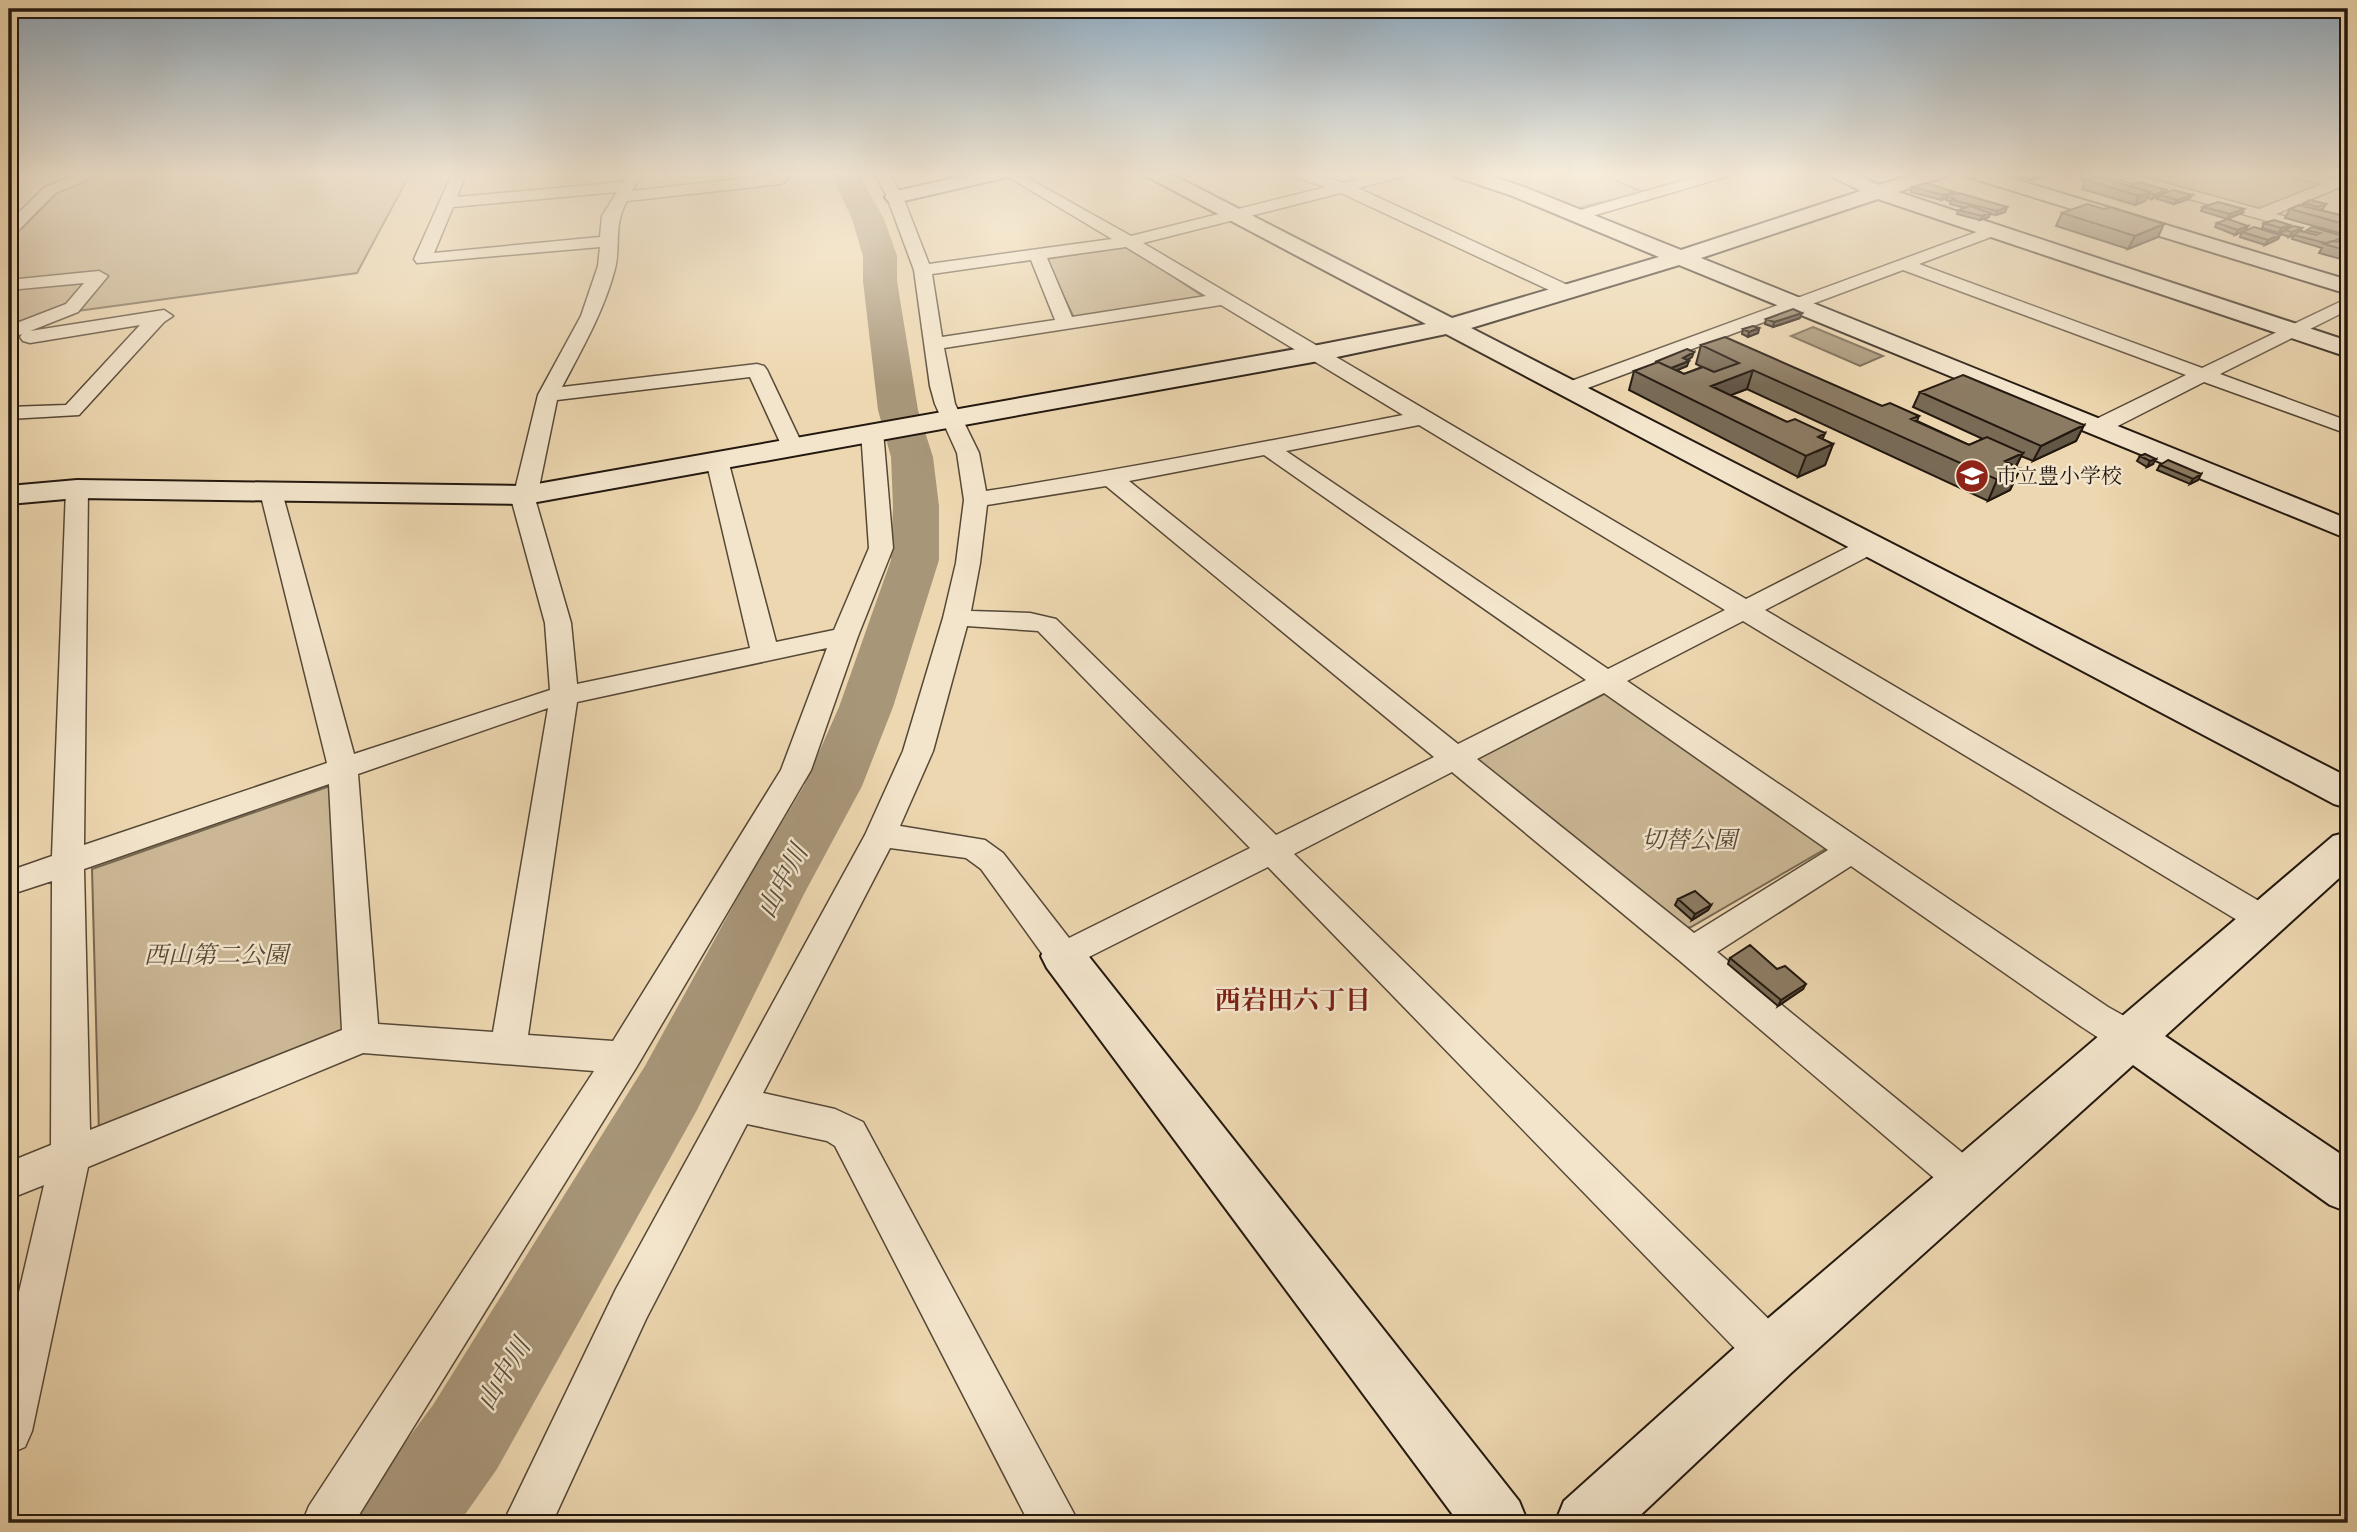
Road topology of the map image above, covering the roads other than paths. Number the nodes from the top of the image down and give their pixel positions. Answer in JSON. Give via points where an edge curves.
{"nodes":[{"id":1,"x":429,"y":243,"type":"edge"},
{"id":2,"x":583,"y":243,"type":"edge"},
{"id":3,"x":609,"y":243,"type":"edge"},
{"id":4,"x":912,"y":243,"type":"edge"},
{"id":5,"x":1118,"y":243,"type":"edge"},
{"id":6,"x":1131,"y":243,"type":"edge"},
{"id":7,"x":1290,"y":243,"type":"edge"},
{"id":8,"x":1464,"y":243,"type":"edge"},
{"id":9,"x":1643,"y":243,"type":"edge"},
{"id":10,"x":1723,"y":243,"type":"edge"},
{"id":11,"x":1961,"y":243,"type":"edge"},
{"id":12,"x":2031,"y":243,"type":"edge"},
{"id":13,"x":2206,"y":243,"type":"edge"},
{"id":14,"x":1037,"y":255,"type":"junction"},
{"id":15,"x":1679,"y":258,"type":"junction"},
{"id":16,"x":1905,"y":265,"type":"junction"},
{"id":17,"x":923,"y":270,"type":"junction"},
{"id":18,"x":9,"y":285,"type":"edge"},
{"id":19,"x":2348,"y":287,"type":"edge"},
{"id":20,"x":1568,"y":292,"type":"junction"},
{"id":21,"x":1222,"y":299,"type":"junction"},
{"id":22,"x":2348,"y":303,"type":"edge"},
{"id":23,"x":1796,"y":305,"type":"junction"},
{"id":24,"x":1066,"y":324,"type":"junction"},
{"id":25,"x":1451,"y":326,"type":"junction"},
{"id":26,"x":2292,"y":330,"type":"junction"},
{"id":27,"x":9,"y":333,"type":"edge"},
{"id":28,"x":936,"y":344,"type":"junction"},
{"id":29,"x":2348,"y":349,"type":"edge"},
{"id":30,"x":9,"y":351,"type":"edge"},
{"id":31,"x":1313,"y":354,"type":"junction"},
{"id":32,"x":2205,"y":374,"type":"junction"},
{"id":33,"x":1570,"y":388,"type":"junction"},
{"id":34,"x":548,"y":395,"type":"junction"},
{"id":35,"x":9,"y":412,"type":"edge"},
{"id":36,"x":948,"y":418,"type":"junction"},
{"id":37,"x":1421,"y":418,"type":"junction"},
{"id":38,"x":2098,"y":427,"type":"junction"},
{"id":39,"x":2348,"y":428,"type":"edge"},
{"id":40,"x":876,"y":430,"type":"junction"},
{"id":41,"x":792,"y":446,"type":"junction"},
{"id":42,"x":1265,"y":446,"type":"junction"},
{"id":43,"x":717,"y":460,"type":"junction"},
{"id":44,"x":1111,"y":478,"type":"junction"},
{"id":45,"x":77,"y":489,"type":"junction"},
{"id":46,"x":271,"y":492,"type":"junction"},
{"id":47,"x":9,"y":495,"type":"edge"},
{"id":48,"x":526,"y":495,"type":"junction"},
{"id":49,"x":976,"y":500,"type":"junction"},
{"id":50,"x":2348,"y":530,"type":"edge"},
{"id":51,"x":1871,"y":545,"type":"junction"},
{"id":52,"x":1744,"y":611,"type":"junction"},
{"id":53,"x":956,"y":618,"type":"junction"},
{"id":54,"x":845,"y":636,"type":"junction"},
{"id":55,"x":765,"y":653,"type":"junction"},
{"id":56,"x":1605,"y":680,"type":"junction"},
{"id":57,"x":564,"y":696,"type":"junction"},
{"id":58,"x":1455,"y":760,"type":"junction"},
{"id":59,"x":343,"y":769,"type":"junction"},
{"id":60,"x":2348,"y":794,"type":"edge"},
{"id":61,"x":881,"y":835,"type":"junction"},
{"id":62,"x":2348,"y":847,"type":"edge"},
{"id":63,"x":1852,"y":850,"type":"junction"},
{"id":64,"x":1274,"y":851,"type":"junction"},
{"id":65,"x":68,"y":862,"type":"junction"},
{"id":66,"x":9,"y":883,"type":"edge"},
{"id":67,"x":2264,"y":920,"type":"junction"},
{"id":68,"x":1692,"y":951,"type":"junction"},
{"id":69,"x":1063,"y":956,"type":"junction"},
{"id":70,"x":361,"y":1038,"type":"junction"},
{"id":71,"x":2131,"y":1038,"type":"junction"},
{"id":72,"x":508,"y":1049,"type":"junction"},
{"id":73,"x":623,"y":1057,"type":"junction"},
{"id":74,"x":739,"y":1105,"type":"junction"},
{"id":75,"x":71,"y":1156,"type":"junction"},
{"id":76,"x":9,"y":1181,"type":"edge"},
{"id":77,"x":1967,"y":1181,"type":"junction"},
{"id":78,"x":2348,"y":1188,"type":"edge"},
{"id":79,"x":1771,"y":1353,"type":"junction"},
{"id":80,"x":9,"y":1431,"type":"edge"},
{"id":81,"x":326,"y":1523,"type":"edge"},
{"id":82,"x":527,"y":1523,"type":"edge"},
{"id":83,"x":1055,"y":1523,"type":"edge"},
{"id":84,"x":1497,"y":1523,"type":"edge"},
{"id":85,"x":1586,"y":1523,"type":"edge"}],
"edges":[{"from":1,"to":2,"type":"street","via":[[423,259]]},
{"from":3,"to":34,"type":"street","via":[[607,266],[590,316]]},
{"from":4,"to":17,"type":"street"},
{"from":5,"to":14,"type":"street"},
{"from":6,"to":21,"type":"street"},
{"from":7,"to":25,"type":"street"},
{"from":8,"to":20,"type":"street"},
{"from":9,"to":15,"type":"street"},
{"from":10,"to":15,"type":"street"},
{"from":11,"to":16,"type":"street"},
{"from":12,"to":26,"type":"street"},
{"from":13,"to":19,"type":"street"},
{"from":14,"to":17,"type":"street"},
{"from":14,"to":24,"type":"street"},
{"from":15,"to":20,"type":"street"},
{"from":15,"to":23,"type":"street"},
{"from":16,"to":23,"type":"street"},
{"from":16,"to":32,"type":"street"},
{"from":17,"to":28,"type":"street"},
{"from":18,"to":27,"type":"street","via":[[99,276],[72,308]]},
{"from":20,"to":25,"type":"street"},
{"from":21,"to":24,"type":"street"},
{"from":21,"to":31,"type":"street"},
{"from":22,"to":26,"type":"street"},
{"from":23,"to":33,"type":"street"},
{"from":23,"to":38,"type":"street"},
{"from":24,"to":28,"type":"street"},
{"from":25,"to":31,"type":"street"},
{"from":25,"to":33,"type":"street"},
{"from":26,"to":29,"type":"street"},
{"from":26,"to":32,"type":"street"},
{"from":28,"to":36,"type":"street"},
{"from":30,"to":35,"type":"street","via":[[26,338],[166,316],[72,411]]},
{"from":31,"to":36,"type":"street"},
{"from":31,"to":37,"type":"street"},
{"from":32,"to":38,"type":"street"},
{"from":32,"to":39,"type":"street"},
{"from":33,"to":51,"type":"street"},
{"from":34,"to":41,"type":"street","via":[[757,370]]},
{"from":34,"to":48,"type":"street"},
{"from":36,"to":40,"type":"street"},
{"from":36,"to":49,"type":"street","via":[[968,453]]},
{"from":37,"to":42,"type":"street"},
{"from":37,"to":52,"type":"street"},
{"from":38,"to":50,"type":"street"},
{"from":40,"to":41,"type":"street"},
{"from":40,"to":54,"type":"street","via":[[881,548]]},
{"from":41,"to":43,"type":"street"},
{"from":42,"to":44,"type":"street"},
{"from":42,"to":56,"type":"street"},
{"from":43,"to":48,"type":"street"},
{"from":43,"to":55,"type":"street"},
{"from":44,"to":49,"type":"street"},
{"from":44,"to":58,"type":"street"},
{"from":45,"to":46,"type":"street"},
{"from":45,"to":47,"type":"street"},
{"from":45,"to":65,"type":"street"},
{"from":46,"to":48,"type":"street"},
{"from":46,"to":59,"type":"street"},
{"from":48,"to":57,"type":"street","via":[[524,502],[558,623]]},
{"from":49,"to":53,"type":"street"},
{"from":51,"to":52,"type":"street"},
{"from":51,"to":60,"type":"street"},
{"from":52,"to":56,"type":"street"},
{"from":52,"to":67,"type":"street"},
{"from":53,"to":61,"type":"street","via":[[918,751]]},
{"from":53,"to":64,"type":"street","via":[[1047,625]]},
{"from":54,"to":55,"type":"street"},
{"from":54,"to":73,"type":"street","via":[[796,770]]},
{"from":55,"to":57,"type":"street"},
{"from":56,"to":58,"type":"street"},
{"from":56,"to":63,"type":"street"},
{"from":57,"to":59,"type":"street"},
{"from":57,"to":72,"type":"street"},
{"from":58,"to":64,"type":"street"},
{"from":58,"to":68,"type":"street"},
{"from":59,"to":65,"type":"street"},
{"from":59,"to":70,"type":"street"},
{"from":61,"to":69,"type":"street","via":[[984,854]]},
{"from":61,"to":74,"type":"street"},
{"from":62,"to":67,"type":"street"},
{"from":63,"to":68,"type":"street"},
{"from":63,"to":71,"type":"street"},
{"from":64,"to":69,"type":"street"},
{"from":64,"to":79,"type":"street"},
{"from":65,"to":66,"type":"street"},
{"from":65,"to":75,"type":"street"},
{"from":67,"to":71,"type":"street"},
{"from":68,"to":77,"type":"street"},
{"from":69,"to":84,"type":"street"},
{"from":70,"to":72,"type":"street"},
{"from":70,"to":75,"type":"street"},
{"from":71,"to":77,"type":"street"},
{"from":71,"to":78,"type":"street"},
{"from":72,"to":73,"type":"street"},
{"from":73,"to":81,"type":"street"},
{"from":74,"to":82,"type":"street","via":[[631,1304]]},
{"from":74,"to":83,"type":"street","via":[[835,1126],[849,1134]]},
{"from":75,"to":76,"type":"street"},
{"from":75,"to":80,"type":"street"},
{"from":77,"to":79,"type":"street"},
{"from":79,"to":85,"type":"street"}]}
